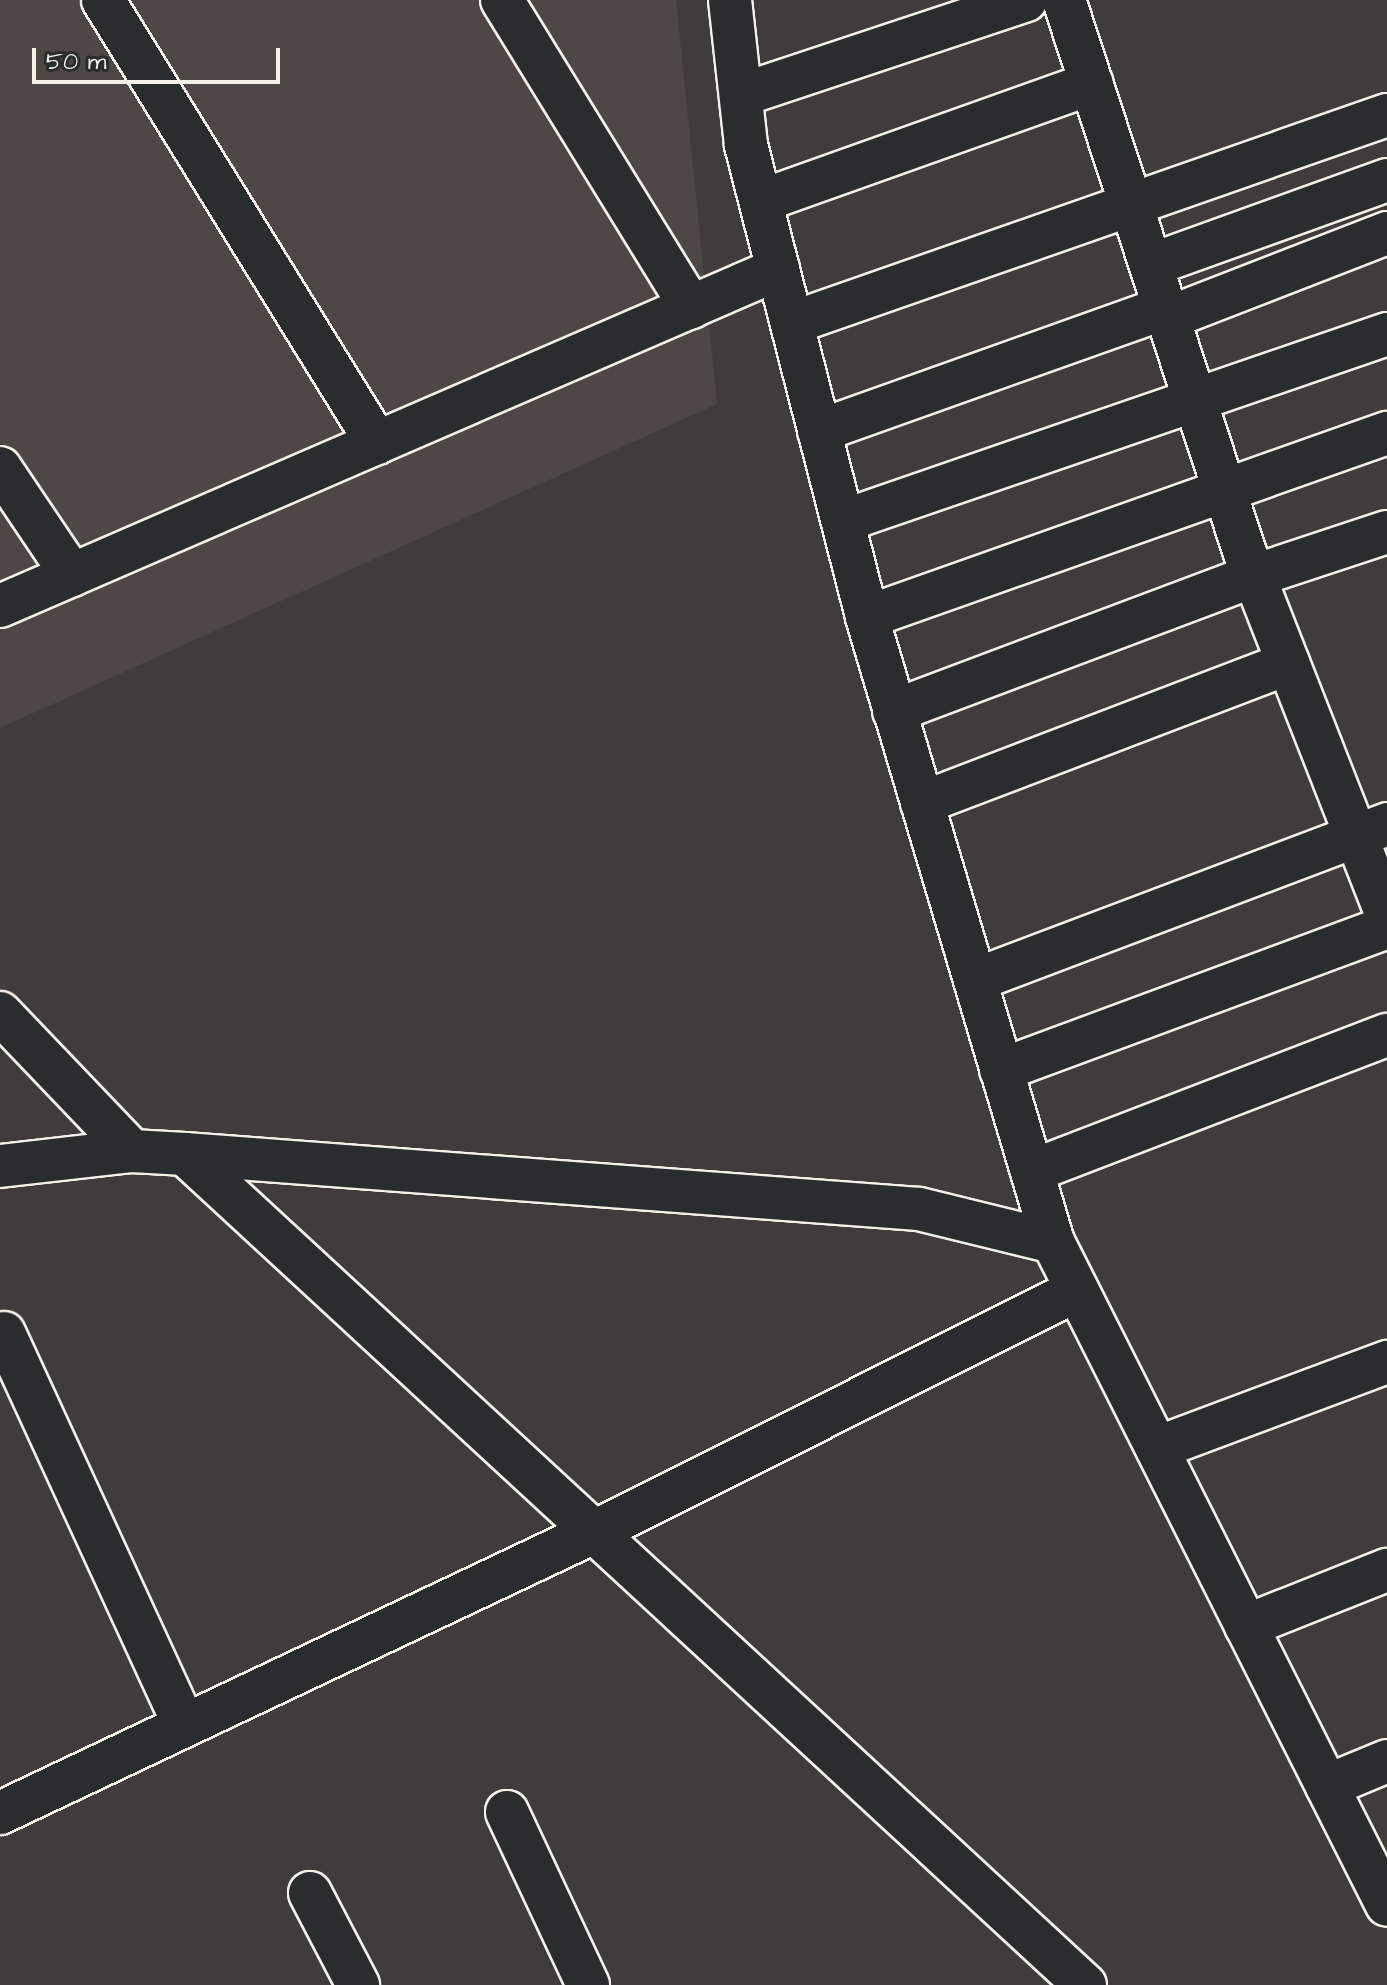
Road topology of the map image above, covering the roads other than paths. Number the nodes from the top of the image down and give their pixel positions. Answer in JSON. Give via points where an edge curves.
{"nodes":[{"id":1,"x":103,"y":0,"type":"edge"},
{"id":2,"x":502,"y":0,"type":"edge"},
{"id":3,"x":730,"y":0,"type":"edge"},
{"id":4,"x":1026,"y":0,"type":"edge"},
{"id":5,"x":1064,"y":0,"type":"edge"},
{"id":6,"x":1092,"y":83,"type":"junction"},
{"id":7,"x":741,"y":95,"type":"junction"},
{"id":8,"x":1387,"y":115,"type":"edge"},
{"id":9,"x":1387,"y":180,"type":"edge"},
{"id":10,"x":761,"y":201,"type":"junction"},
{"id":11,"x":1132,"y":206,"type":"junction"},
{"id":12,"x":1387,"y":233,"type":"edge"},
{"id":13,"x":1151,"y":265,"type":"junction"},
{"id":14,"x":778,"y":269,"type":"junction"},
{"id":15,"x":691,"y":307,"type":"junction"},
{"id":16,"x":1166,"y":313,"type":"junction"},
{"id":17,"x":792,"y":323,"type":"junction"},
{"id":18,"x":1387,"y":334,"type":"edge"},
{"id":19,"x":1194,"y":398,"type":"junction"},
{"id":20,"x":819,"y":431,"type":"junction"},
{"id":21,"x":1387,"y":433,"type":"edge"},
{"id":22,"x":377,"y":443,"type":"junction"},
{"id":23,"x":0,"y":468,"type":"edge"},
{"id":24,"x":1224,"y":489,"type":"junction"},
{"id":25,"x":843,"y":521,"type":"junction"},
{"id":26,"x":1387,"y":532,"type":"edge"},
{"id":27,"x":72,"y":575,"type":"junction"},
{"id":28,"x":1254,"y":576,"type":"junction"},
{"id":29,"x":0,"y":606,"type":"edge"},
{"id":30,"x":867,"y":617,"type":"junction"},
{"id":31,"x":1288,"y":663,"type":"junction"},
{"id":32,"x":894,"y":711,"type":"junction"},
{"id":33,"x":922,"y":803,"type":"junction"},
{"id":34,"x":1371,"y":829,"type":"edge"},
{"id":35,"x":1387,"y":916,"type":"edge"},
{"id":36,"x":1387,"y":927,"type":"edge"},
{"id":37,"x":975,"y":980,"type":"junction"},
{"id":38,"x":0,"y":1013,"type":"edge"},
{"id":39,"x":1387,"y":1035,"type":"edge"},
{"id":40,"x":1001,"y":1070,"type":"junction"},
{"id":41,"x":132,"y":1151,"type":"junction"},
{"id":42,"x":185,"y":1154,"type":"junction"},
{"id":43,"x":0,"y":1166,"type":"edge"},
{"id":44,"x":1032,"y":1171,"type":"junction"},
{"id":45,"x":1053,"y":1242,"type":"junction"},
{"id":46,"x":1077,"y":1290,"type":"junction"},
{"id":47,"x":4,"y":1333,"type":"dead end"},
{"id":48,"x":1387,"y":1362,"type":"edge"},
{"id":49,"x":1157,"y":1448,"type":"junction"},
{"id":50,"x":596,"y":1531,"type":"junction"},
{"id":51,"x":1387,"y":1570,"type":"edge"},
{"id":52,"x":1246,"y":1626,"type":"junction"},
{"id":53,"x":184,"y":1725,"type":"junction"},
{"id":54,"x":1387,"y":1761,"type":"edge"},
{"id":55,"x":1327,"y":1786,"type":"junction"},
{"id":56,"x":507,"y":1812,"type":"dead end"},
{"id":57,"x":0,"y":1813,"type":"edge"},
{"id":58,"x":310,"y":1893,"type":"dead end"},
{"id":59,"x":1387,"y":1905,"type":"edge"},
{"id":60,"x":358,"y":1985,"type":"edge"},
{"id":61,"x":588,"y":1985,"type":"edge"},
{"id":62,"x":1085,"y":1985,"type":"edge"}],
"edges":[{"from":1,"to":22,"type":"street"},
{"from":2,"to":15,"type":"street"},
{"from":3,"to":7,"type":"street"},
{"from":4,"to":7,"type":"street"},
{"from":5,"to":6,"type":"street"},
{"from":6,"to":10,"type":"street"},
{"from":6,"to":11,"type":"street"},
{"from":7,"to":10,"type":"street","via":[[746,145]]},
{"from":8,"to":11,"type":"street"},
{"from":9,"to":13,"type":"street"},
{"from":10,"to":14,"type":"street"},
{"from":11,"to":13,"type":"street"},
{"from":11,"to":17,"type":"street"},
{"from":12,"to":16,"type":"street"},
{"from":13,"to":16,"type":"street"},
{"from":14,"to":15,"type":"street"},
{"from":14,"to":17,"type":"street"},
{"from":15,"to":22,"type":"street"},
{"from":16,"to":19,"type":"street"},
{"from":16,"to":20,"type":"street"},
{"from":17,"to":20,"type":"street"},
{"from":18,"to":19,"type":"street"},
{"from":19,"to":24,"type":"street"},
{"from":19,"to":25,"type":"street"},
{"from":20,"to":25,"type":"street"},
{"from":21,"to":24,"type":"street"},
{"from":22,"to":27,"type":"street"},
{"from":23,"to":27,"type":"street"},
{"from":24,"to":28,"type":"street"},
{"from":24,"to":30,"type":"street"},
{"from":25,"to":30,"type":"street"},
{"from":26,"to":28,"type":"street"},
{"from":27,"to":29,"type":"street"},
{"from":28,"to":31,"type":"street"},
{"from":28,"to":32,"type":"street"},
{"from":30,"to":32,"type":"street"},
{"from":31,"to":33,"type":"street"},
{"from":31,"to":34,"type":"street"},
{"from":32,"to":33,"type":"street"},
{"from":33,"to":37,"type":"street"},
{"from":34,"to":35,"type":"street"},
{"from":34,"to":37,"type":"street"},
{"from":36,"to":40,"type":"street"},
{"from":37,"to":40,"type":"street"},
{"from":38,"to":41,"type":"street"},
{"from":39,"to":44,"type":"street"},
{"from":40,"to":44,"type":"street"},
{"from":41,"to":42,"type":"street"},
{"from":41,"to":43,"type":"street"},
{"from":42,"to":45,"type":"street","via":[[919,1209]]},
{"from":42,"to":50,"type":"street"},
{"from":44,"to":45,"type":"street"},
{"from":45,"to":46,"type":"street"},
{"from":46,"to":49,"type":"street"},
{"from":46,"to":50,"type":"street"},
{"from":47,"to":53,"type":"street"},
{"from":48,"to":49,"type":"street"},
{"from":49,"to":52,"type":"street"},
{"from":50,"to":53,"type":"street"},
{"from":50,"to":62,"type":"street"},
{"from":51,"to":52,"type":"street"},
{"from":52,"to":55,"type":"street"},
{"from":53,"to":57,"type":"street"},
{"from":54,"to":55,"type":"street"},
{"from":55,"to":59,"type":"street"},
{"from":56,"to":61,"type":"street"},
{"from":58,"to":60,"type":"street"}]}
